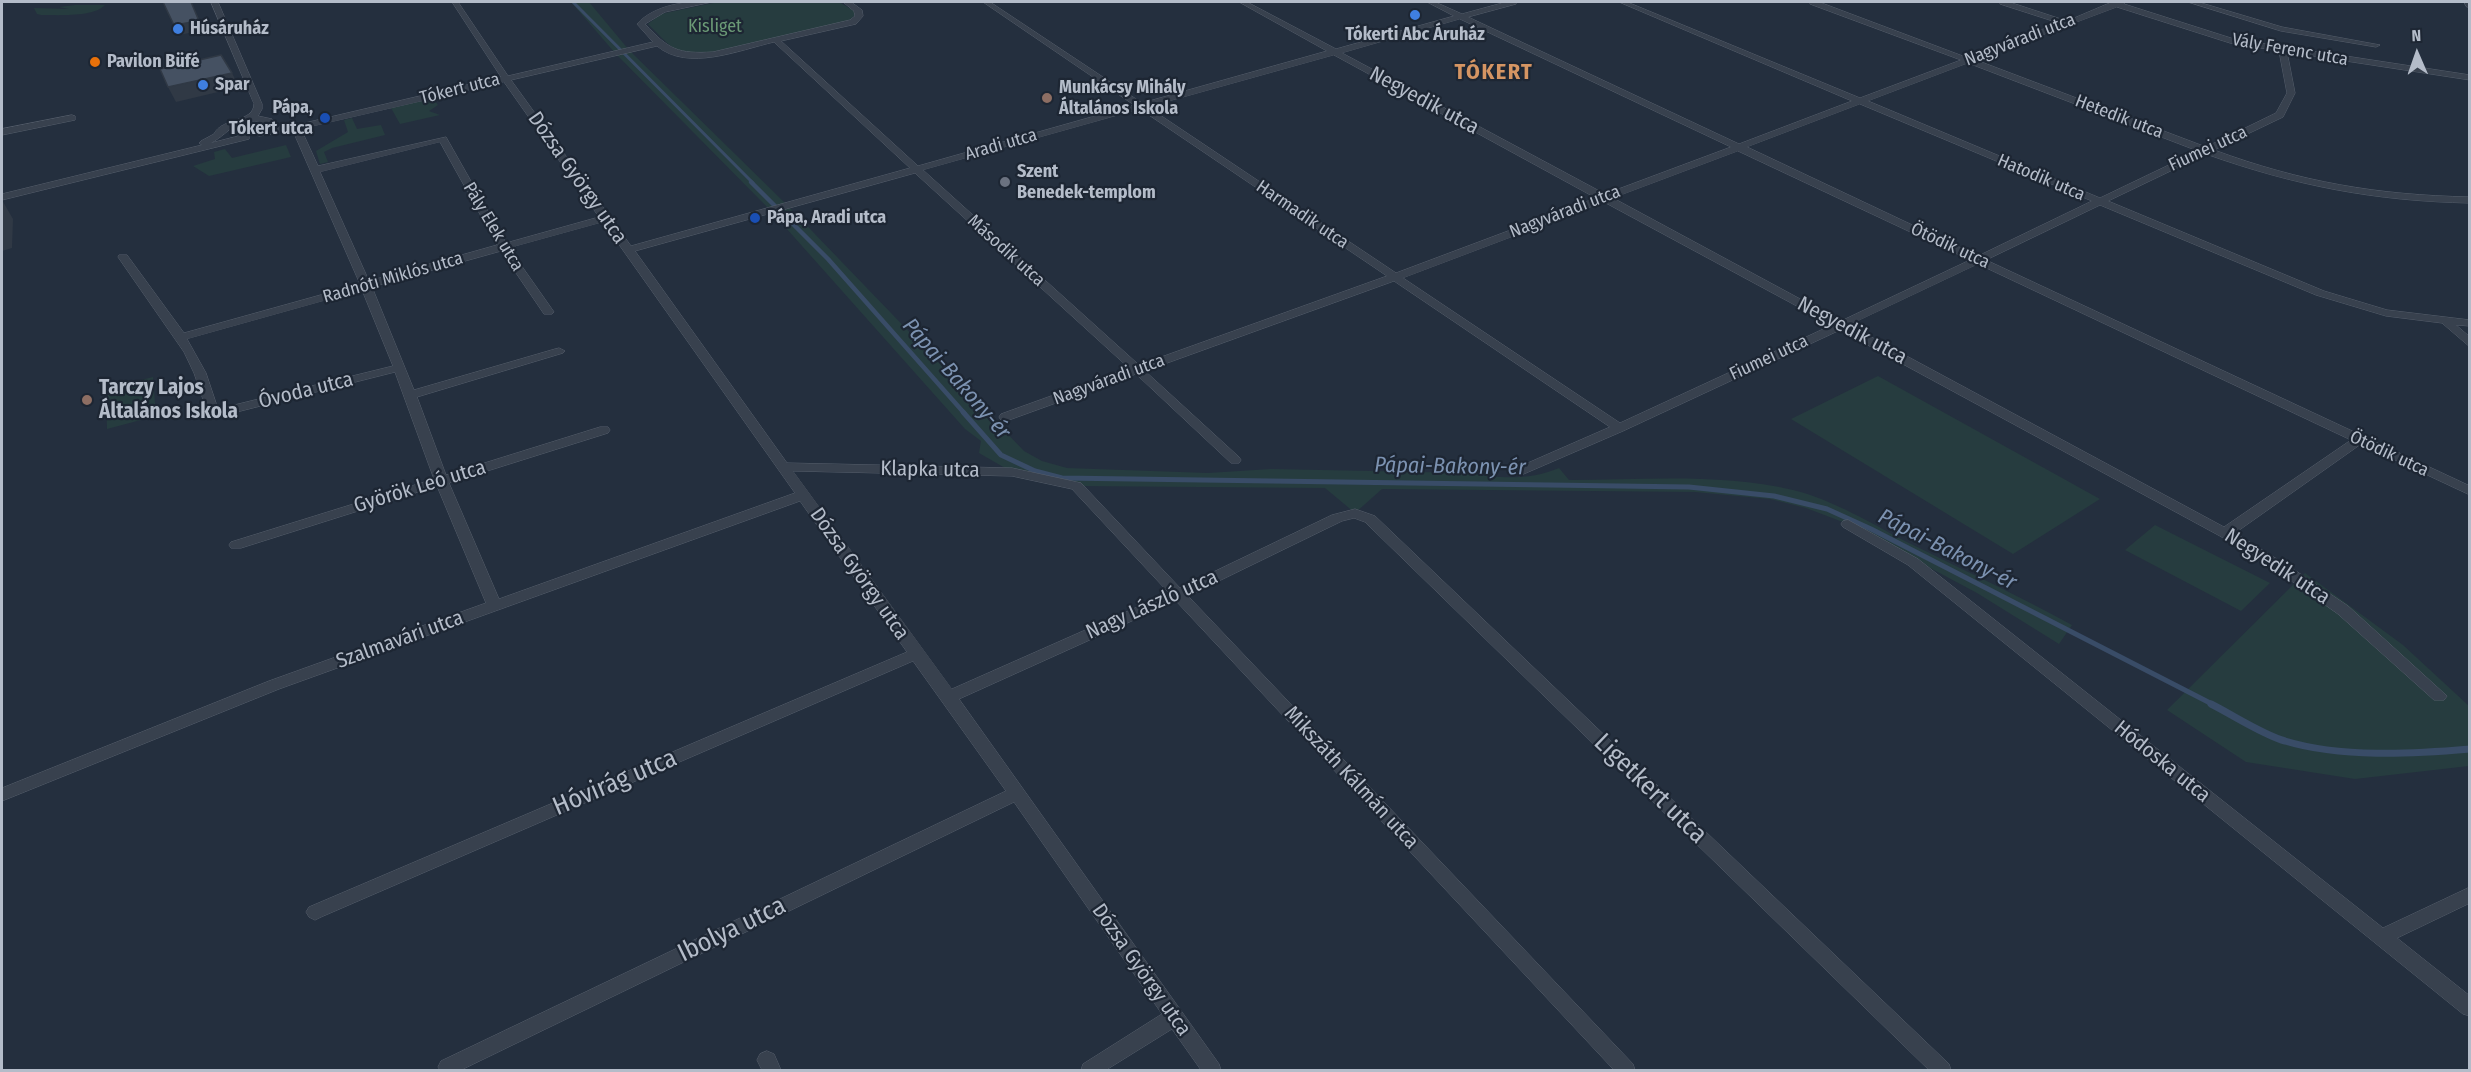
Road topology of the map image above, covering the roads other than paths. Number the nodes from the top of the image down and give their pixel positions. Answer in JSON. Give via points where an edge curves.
{"nodes":[{"id":1,"x":214,"y":2,"type":"edge"},
{"id":2,"x":455,"y":2,"type":"edge"},
{"id":3,"x":708,"y":2,"type":"edge"},
{"id":4,"x":847,"y":2,"type":"edge"},
{"id":5,"x":986,"y":2,"type":"edge"},
{"id":6,"x":1242,"y":2,"type":"edge"},
{"id":7,"x":1430,"y":2,"type":"edge"},
{"id":8,"x":1513,"y":2,"type":"edge"},
{"id":9,"x":1622,"y":2,"type":"edge"},
{"id":10,"x":1813,"y":2,"type":"edge"},
{"id":11,"x":2003,"y":2,"type":"edge"},
{"id":12,"x":2193,"y":2,"type":"edge"},
{"id":13,"x":2119,"y":3,"type":"edge"},
{"id":14,"x":1461,"y":16,"type":"junction"},
{"id":15,"x":2066,"y":23,"type":"junction"},
{"id":16,"x":777,"y":40,"type":"junction"},
{"id":17,"x":658,"y":43,"type":"junction"},
{"id":18,"x":2376,"y":45,"type":"dead end"},
{"id":19,"x":2283,"y":50,"type":"junction"},
{"id":20,"x":1334,"y":52,"type":"junction"},
{"id":21,"x":1968,"y":60,"type":"junction"},
{"id":22,"x":505,"y":77,"type":"junction"},
{"id":23,"x":2469,"y":78,"type":"edge"},
{"id":24,"x":1861,"y":101,"type":"junction"},
{"id":25,"x":1141,"y":106,"type":"junction"},
{"id":26,"x":72,"y":118,"type":"dead end"},
{"id":27,"x":251,"y":119,"type":"junction"},
{"id":28,"x":296,"y":128,"type":"junction"},
{"id":29,"x":2,"y":132,"type":"edge"},
{"id":30,"x":261,"y":132,"type":"junction"},
{"id":31,"x":219,"y":135,"type":"junction"},
{"id":32,"x":246,"y":137,"type":"junction"},
{"id":33,"x":1738,"y":146,"type":"junction"},
{"id":34,"x":2206,"y":150,"type":"junction"},
{"id":35,"x":177,"y":153,"type":"junction"},
{"id":36,"x":915,"y":169,"type":"junction"},
{"id":37,"x":315,"y":170,"type":"junction"},
{"id":38,"x":2,"y":197,"type":"edge"},
{"id":39,"x":1605,"y":197,"type":"junction"},
{"id":40,"x":2469,"y":200,"type":"edge"},
{"id":41,"x":2098,"y":202,"type":"junction"},
{"id":42,"x":606,"y":218,"type":"junction"},
{"id":43,"x":503,"y":247,"type":"junction"},
{"id":44,"x":628,"y":250,"type":"junction"},
{"id":45,"x":123,"y":257,"type":"dead end"},
{"id":46,"x":1978,"y":259,"type":"junction"},
{"id":47,"x":1395,"y":277,"type":"junction"},
{"id":48,"x":366,"y":286,"type":"junction"},
{"id":49,"x":548,"y":312,"type":"dead end"},
{"id":50,"x":2447,"y":322,"type":"junction"},
{"id":51,"x":2469,"y":323,"type":"edge"},
{"id":52,"x":1840,"y":325,"type":"junction"},
{"id":53,"x":180,"y":339,"type":"junction"},
{"id":54,"x":2469,"y":344,"type":"edge"},
{"id":55,"x":559,"y":351,"type":"dead end"},
{"id":56,"x":399,"y":368,"type":"junction"},
{"id":57,"x":1139,"y":370,"type":"junction"},
{"id":58,"x":410,"y":395,"type":"junction"},
{"id":59,"x":1005,"y":417,"type":"dead end"},
{"id":60,"x":1619,"y":428,"type":"junction"},
{"id":61,"x":604,"y":430,"type":"dead end"},
{"id":62,"x":2359,"y":440,"type":"junction"},
{"id":63,"x":1235,"y":460,"type":"dead end"},
{"id":64,"x":783,"y":467,"type":"junction"},
{"id":65,"x":1519,"y":472,"type":"dead end"},
{"id":66,"x":441,"y":480,"type":"junction"},
{"id":67,"x":1076,"y":486,"type":"joint"},
{"id":68,"x":2469,"y":491,"type":"edge"},
{"id":69,"x":803,"y":495,"type":"junction"},
{"id":70,"x":1355,"y":513,"type":"joint"},
{"id":71,"x":1848,"y":524,"type":"dead end"},
{"id":72,"x":2225,"y":533,"type":"junction"},
{"id":73,"x":236,"y":546,"type":"dead end"},
{"id":74,"x":1178,"y":595,"type":"junction"},
{"id":75,"x":495,"y":607,"type":"junction"},
{"id":76,"x":916,"y":654,"type":"junction"},
{"id":77,"x":2439,"y":696,"type":"dead end"},
{"id":78,"x":949,"y":697,"type":"junction"},
{"id":79,"x":1016,"y":794,"type":"junction"},
{"id":80,"x":2,"y":795,"type":"edge"},
{"id":81,"x":2469,"y":894,"type":"edge"},
{"id":82,"x":315,"y":912,"type":"dead end"},
{"id":83,"x":2380,"y":938,"type":"junction"},
{"id":84,"x":2469,"y":1008,"type":"edge"},
{"id":85,"x":1174,"y":1017,"type":"junction"},
{"id":86,"x":448,"y":1066,"type":"dead end"},
{"id":87,"x":1090,"y":1071,"type":"edge"},
{"id":88,"x":1212,"y":1071,"type":"edge"},
{"id":89,"x":1626,"y":1071,"type":"edge"},
{"id":90,"x":1942,"y":1071,"type":"edge"}],
"edges":[{"from":1,"to":27,"type":"street","via":[[258,104]]},
{"from":2,"to":22,"type":"street","name":"Dózsa György utca"},
{"from":3,"to":17,"type":"street","via":[[645,18],[641,24]]},
{"from":4,"to":16,"type":"street","via":[[860,16],[853,22]]},
{"from":5,"to":25,"type":"street","name":"Harmadik utca"},
{"from":6,"to":20,"type":"street","name":"Negyedik utca"},
{"from":7,"to":14,"type":"street","name":"Ötödik utca"},
{"from":8,"to":14,"type":"street","name":"Aradi utca"},
{"from":9,"to":24,"type":"street","name":"Hatodik utca"},
{"from":10,"to":21,"type":"street","name":"Hetedik utca"},
{"from":11,"to":15,"type":"street"},
{"from":12,"to":18,"type":"street","via":[[2281,29]]},
{"from":13,"to":15,"type":"street","name":"Nagyváradi utca"},
{"from":13,"to":19,"type":"street","name":"Vály Ferenc utca","via":[[2233,41]]},
{"from":14,"to":20,"type":"street","name":"Aradi utca"},
{"from":14,"to":33,"type":"street","name":"Ötödik utca"},
{"from":15,"to":21,"type":"street","name":"Nagyváradi utca"},
{"from":16,"to":17,"type":"street","via":[[689,56],[672,54]]},
{"from":16,"to":36,"type":"street","name":"Második utca"},
{"from":17,"to":22,"type":"street","name":"Tókert utca"},
{"from":19,"to":23,"type":"street","name":"Vály Ferenc utca"},
{"from":19,"to":34,"type":"street","name":"Fiumei utca","via":[[2291,93],[2280,115]]},
{"from":20,"to":25,"type":"street","name":"Aradi utca"},
{"from":20,"to":39,"type":"street","name":"Negyedik utca"},
{"from":21,"to":24,"type":"street","name":"Nagyváradi utca"},
{"from":21,"to":34,"type":"street","name":"Hetedik utca"},
{"from":22,"to":28,"type":"street","name":"Tókert utca"},
{"from":22,"to":42,"type":"street","name":"Dózsa György utca"},
{"from":24,"to":33,"type":"street","name":"Nagyváradi utca"},
{"from":24,"to":41,"type":"street","name":"Hatodik utca"},
{"from":25,"to":36,"type":"street","name":"Aradi utca"},
{"from":25,"to":47,"type":"street","name":"Harmadik utca"},
{"from":26,"to":29,"type":"street"},
{"from":27,"to":30,"type":"street","via":[[270,123]]},
{"from":27,"to":31,"type":"street","name":"Tókert utca","via":[[227,125]]},
{"from":28,"to":30,"type":"street","name":"Tókert utca"},
{"from":28,"to":37,"type":"street"},
{"from":30,"to":32,"type":"street","name":"Tókert utca"},
{"from":31,"to":32,"type":"street","name":"Tókert utca"},
{"from":31,"to":35,"type":"street","name":"Tókert utca"},
{"from":32,"to":35,"type":"street","name":"Tókert utca"},
{"from":33,"to":39,"type":"street","name":"Nagyváradi utca"},
{"from":33,"to":46,"type":"street","name":"Ötödik utca"},
{"from":34,"to":40,"type":"street","name":"Hetedik utca","via":[[2333,188]]},
{"from":34,"to":41,"type":"street","name":"Fiumei utca"},
{"from":35,"to":38,"type":"street","name":"Tókert utca"},
{"from":36,"to":44,"type":"street","name":"Aradi utca"},
{"from":36,"to":57,"type":"street","name":"Második utca"},
{"from":37,"to":43,"type":"street","name":"Pály Elek utca","via":[[443,140]]},
{"from":37,"to":48,"type":"street"},
{"from":39,"to":47,"type":"street","name":"Nagyváradi utca"},
{"from":39,"to":52,"type":"street","name":"Negyedik utca"},
{"from":41,"to":46,"type":"street","name":"Fiumei utca"},
{"from":41,"to":50,"type":"street","name":"Hatodik utca","via":[[2320,293],[2386,313]]},
{"from":42,"to":43,"type":"street","name":"Radnóti Miklós utca"},
{"from":42,"to":44,"type":"street","name":"Dózsa György utca"},
{"from":43,"to":48,"type":"street","name":"Radnóti Miklós utca"},
{"from":43,"to":49,"type":"street","name":"Pály Elek utca"},
{"from":44,"to":64,"type":"street","name":"Dózsa György utca"},
{"from":45,"to":53,"type":"street"},
{"from":46,"to":52,"type":"street","name":"Fiumei utca"},
{"from":46,"to":62,"type":"street","name":"Ötödik utca"},
{"from":47,"to":57,"type":"street","name":"Nagyváradi utca"},
{"from":47,"to":60,"type":"street","name":"Harmadik utca"},
{"from":48,"to":53,"type":"street","name":"Radnóti Miklós utca"},
{"from":48,"to":56,"type":"street"},
{"from":50,"to":51,"type":"street","name":"Hatodik utca"},
{"from":50,"to":54,"type":"street"},
{"from":52,"to":60,"type":"street","name":"Fiumei utca"},
{"from":52,"to":72,"type":"street","name":"Negyedik utca"},
{"from":53,"to":56,"type":"street","name":"Óvoda utca","via":[[211,396],[213,414]]},
{"from":55,"to":58,"type":"street"},
{"from":56,"to":58,"type":"street"},
{"from":57,"to":59,"type":"street","name":"Nagyváradi utca"},
{"from":57,"to":63,"type":"street","name":"Második utca"},
{"from":58,"to":66,"type":"street"},
{"from":60,"to":65,"type":"street","name":"Fiumei utca"},
{"from":61,"to":66,"type":"street","name":"Györök Leó utca"},
{"from":62,"to":68,"type":"street","name":"Ötödik utca"},
{"from":62,"to":72,"type":"street"},
{"from":64,"to":67,"type":"street","name":"Klapka utca","via":[[1012,472]]},
{"from":64,"to":69,"type":"street","name":"Dózsa György utca"},
{"from":66,"to":73,"type":"street","name":"Györök Leó utca"},
{"from":66,"to":75,"type":"street"},
{"from":67,"to":74,"type":"street","name":"Mikszáth Kálmán utca"},
{"from":69,"to":75,"type":"street","name":"Szalmavári utca"},
{"from":69,"to":76,"type":"street","name":"Dózsa György utca"},
{"from":70,"to":74,"type":"street","name":"Nagy László utca","via":[[1337,518]]},
{"from":70,"to":90,"type":"street","name":"Ligetkert utca","via":[[1370,519]]},
{"from":71,"to":83,"type":"street","name":"Hódoska utca","via":[[1913,562]]},
{"from":72,"to":77,"type":"street","name":"Negyedik utca","via":[[2343,610]]},
{"from":74,"to":78,"type":"street","name":"Nagy László utca"},
{"from":74,"to":89,"type":"street","name":"Mikszáth Kálmán utca"},
{"from":75,"to":80,"type":"street","name":"Szalmavári utca","via":[[274,685]]},
{"from":76,"to":78,"type":"street","name":"Dózsa György utca"},
{"from":76,"to":82,"type":"street","name":"Hóvirág utca"},
{"from":78,"to":79,"type":"street","name":"Dózsa György utca"},
{"from":79,"to":85,"type":"street","name":"Dózsa György utca"},
{"from":79,"to":86,"type":"street","name":"Ibolya utca"},
{"from":81,"to":83,"type":"street"},
{"from":83,"to":84,"type":"street","name":"Hódoska utca"},
{"from":85,"to":87,"type":"street"},
{"from":85,"to":88,"type":"street","name":"Dózsa György utca"}]}
